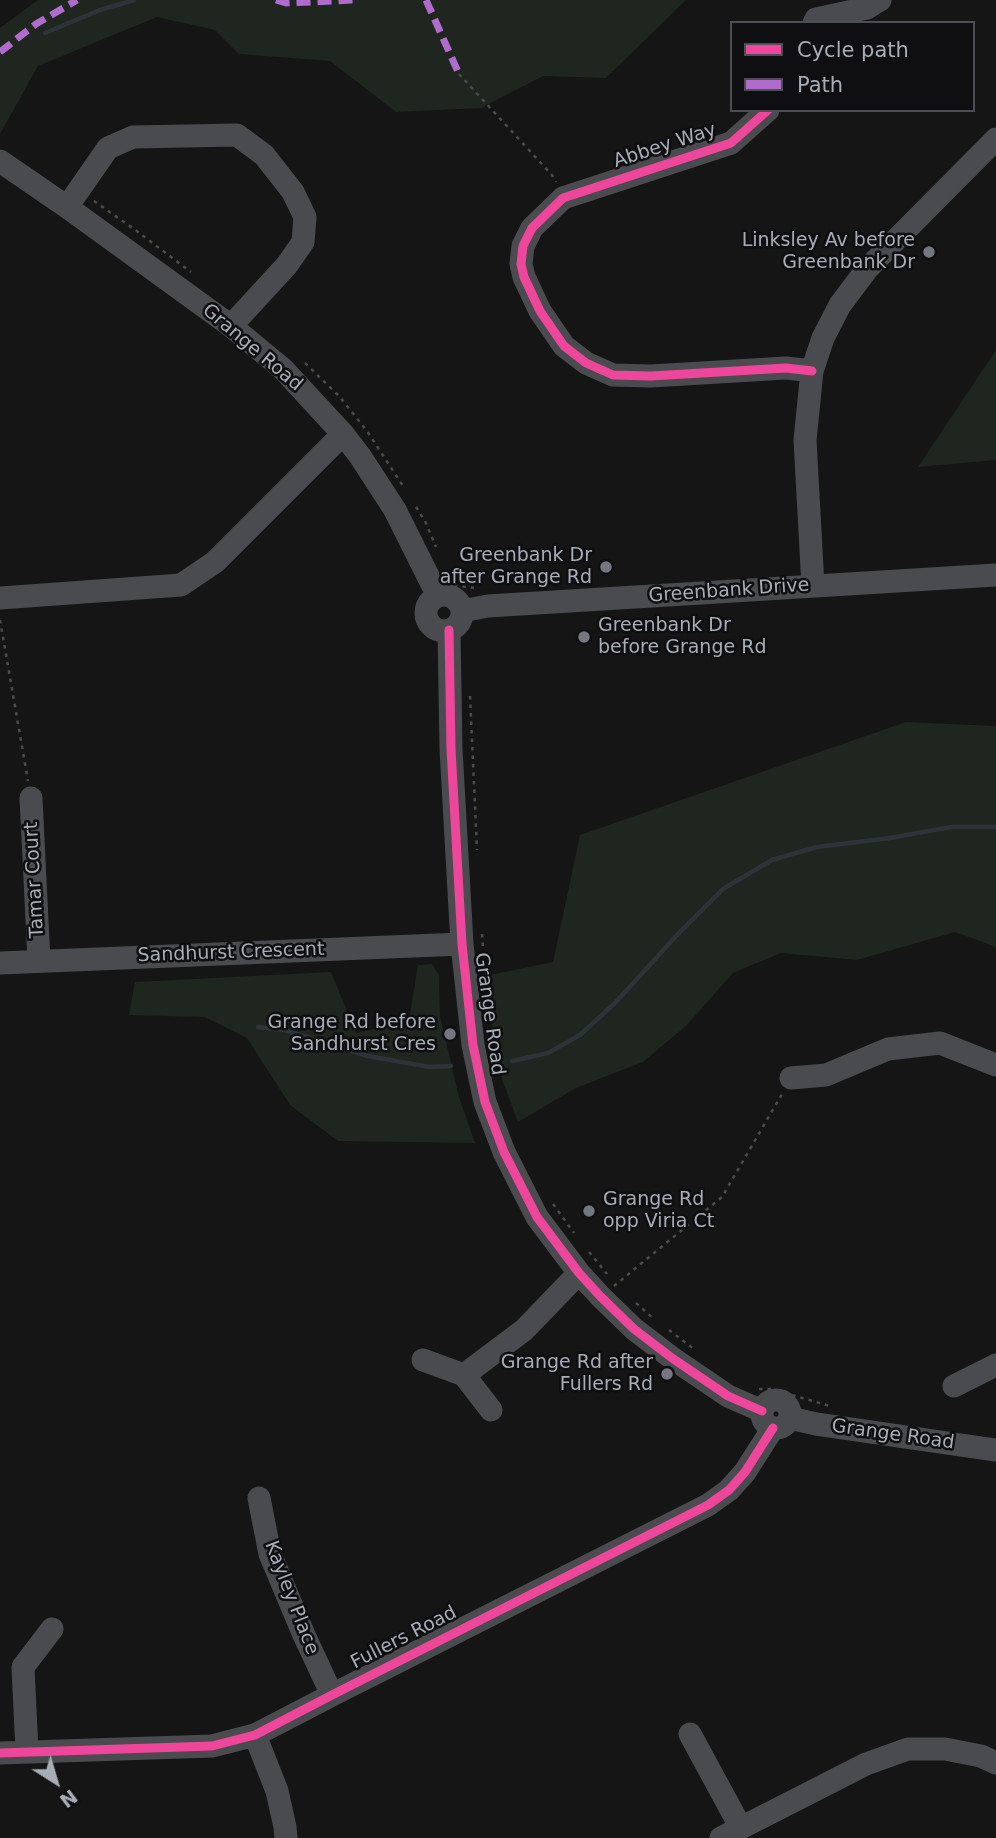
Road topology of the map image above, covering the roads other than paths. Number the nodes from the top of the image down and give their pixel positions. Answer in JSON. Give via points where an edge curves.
{"nodes":[{"id":1,"x":880,"y":0,"type":"edge"},
{"id":2,"x":815,"y":21,"type":"edge"},
{"id":3,"x":766,"y":112,"type":"edge"},
{"id":4,"x":996,"y":139,"type":"edge"},
{"id":5,"x":0,"y":161,"type":"edge"},
{"id":6,"x":72,"y":198,"type":"junction"},
{"id":7,"x":231,"y":326,"type":"junction"},
{"id":8,"x":812,"y":371,"type":"junction"},
{"id":9,"x":344,"y":433,"type":"junction"},
{"id":10,"x":996,"y":575,"type":"edge"},
{"id":11,"x":813,"y":586,"type":"junction"},
{"id":12,"x":444,"y":588,"type":"junction"},
{"id":13,"x":0,"y":598,"type":"edge"},
{"id":14,"x":472,"y":609,"type":"junction"},
{"id":15,"x":449,"y":630,"type":"junction"},
{"id":16,"x":31,"y":798,"type":"road end"},
{"id":17,"x":462,"y":944,"type":"junction"},
{"id":18,"x":39,"y":961,"type":"junction"},
{"id":19,"x":0,"y":963,"type":"edge"},
{"id":20,"x":996,"y":1065,"type":"edge"},
{"id":21,"x":791,"y":1078,"type":"road end"},
{"id":22,"x":584,"y":1263,"type":"junction"},
{"id":23,"x":423,"y":1360,"type":"dead end"},
{"id":24,"x":994,"y":1370,"type":"edge"},
{"id":25,"x":464,"y":1375,"type":"junction"},
{"id":26,"x":954,"y":1386,"type":"dead end"},
{"id":27,"x":491,"y":1410,"type":"dead end"},
{"id":28,"x":775,"y":1419,"type":"junction"},
{"id":29,"x":996,"y":1450,"type":"edge"},
{"id":30,"x":259,"y":1498,"type":"dead end"},
{"id":31,"x":52,"y":1629,"type":"dead end"},
{"id":32,"x":332,"y":1695,"type":"junction"},
{"id":33,"x":690,"y":1734,"type":"dead end"},
{"id":34,"x":255,"y":1735,"type":"junction"},
{"id":35,"x":27,"y":1752,"type":"junction"},
{"id":36,"x":0,"y":1753,"type":"edge"},
{"id":37,"x":996,"y":1763,"type":"edge"},
{"id":38,"x":731,"y":1833,"type":"edge"},
{"id":39,"x":286,"y":1838,"type":"edge"}],
"edges":[{"from":1,"to":2,"type":"street","via":[[867,8]]},
{"from":3,"to":8,"type":"street","name":"Abbey Way","via":[[731,143],[562,198],[532,228],[521,264],[540,311],[564,346],[613,375],[786,368]]},
{"from":4,"to":8,"type":"street","via":[[867,269],[840,304]]},
{"from":5,"to":6,"type":"street","name":"Grange Road"},
{"from":6,"to":7,"type":"street","name":"Grange Road"},
{"from":6,"to":7,"type":"street","via":[[108,148],[133,137],[237,135],[264,155],[293,192],[305,217],[303,242]]},
{"from":7,"to":9,"type":"street","name":"Grange Road","via":[[283,369]]},
{"from":8,"to":11,"type":"street","via":[[805,440]]},
{"from":9,"to":12,"type":"street","name":"Grange Road"},
{"from":9,"to":13,"type":"street","via":[[215,562],[181,584]]},
{"from":10,"to":11,"type":"street","name":"Greenbank Drive"},
{"from":11,"to":14,"type":"street","name":"Greenbank Drive"},
{"from":12,"to":14,"type":"street","via":[[443,595]]},
{"from":12,"to":15,"type":"street","via":[[428,605],[427,619],[436,629]]},
{"from":14,"to":15,"type":"street"},
{"from":15,"to":17,"type":"street","name":"Grange Road"},
{"from":16,"to":18,"type":"street","name":"Tamar Court"},
{"from":17,"to":18,"type":"street","name":"Sandhurst Crescent"},
{"from":17,"to":22,"type":"street","name":"Grange Road","via":[[472,1045],[485,1102],[504,1152],[537,1217]]},
{"from":18,"to":19,"type":"street","name":"Sandhurst Crescent"},
{"from":20,"to":21,"type":"street","via":[[940,1042],[888,1049],[826,1075]]},
{"from":22,"to":25,"type":"street","via":[[524,1330]]},
{"from":22,"to":28,"type":"street","name":"Grange Road","via":[[612,1290],[634,1329],[728,1396]]},
{"from":23,"to":25,"type":"street"},
{"from":24,"to":26,"type":"street"},
{"from":25,"to":27,"type":"street"},
{"from":28,"to":29,"type":"street","name":"Grange Road"},
{"from":28,"to":32,"type":"street","name":"Fullers Road","via":[[745,1472],[708,1504]]},
{"from":30,"to":32,"type":"street","name":"Kayley Place","via":[[270,1554]]},
{"from":31,"to":35,"type":"street","via":[[23,1667]]},
{"from":32,"to":34,"type":"street","name":"Fullers Road"},
{"from":33,"to":38,"type":"street"},
{"from":34,"to":35,"type":"street","name":"Fullers Road","via":[[212,1746]]},
{"from":34,"to":39,"type":"street","via":[[277,1791]]},
{"from":35,"to":36,"type":"street","name":"Fullers Road"},
{"from":37,"to":38,"type":"street","via":[[945,1749],[908,1749],[866,1763]]}]}
